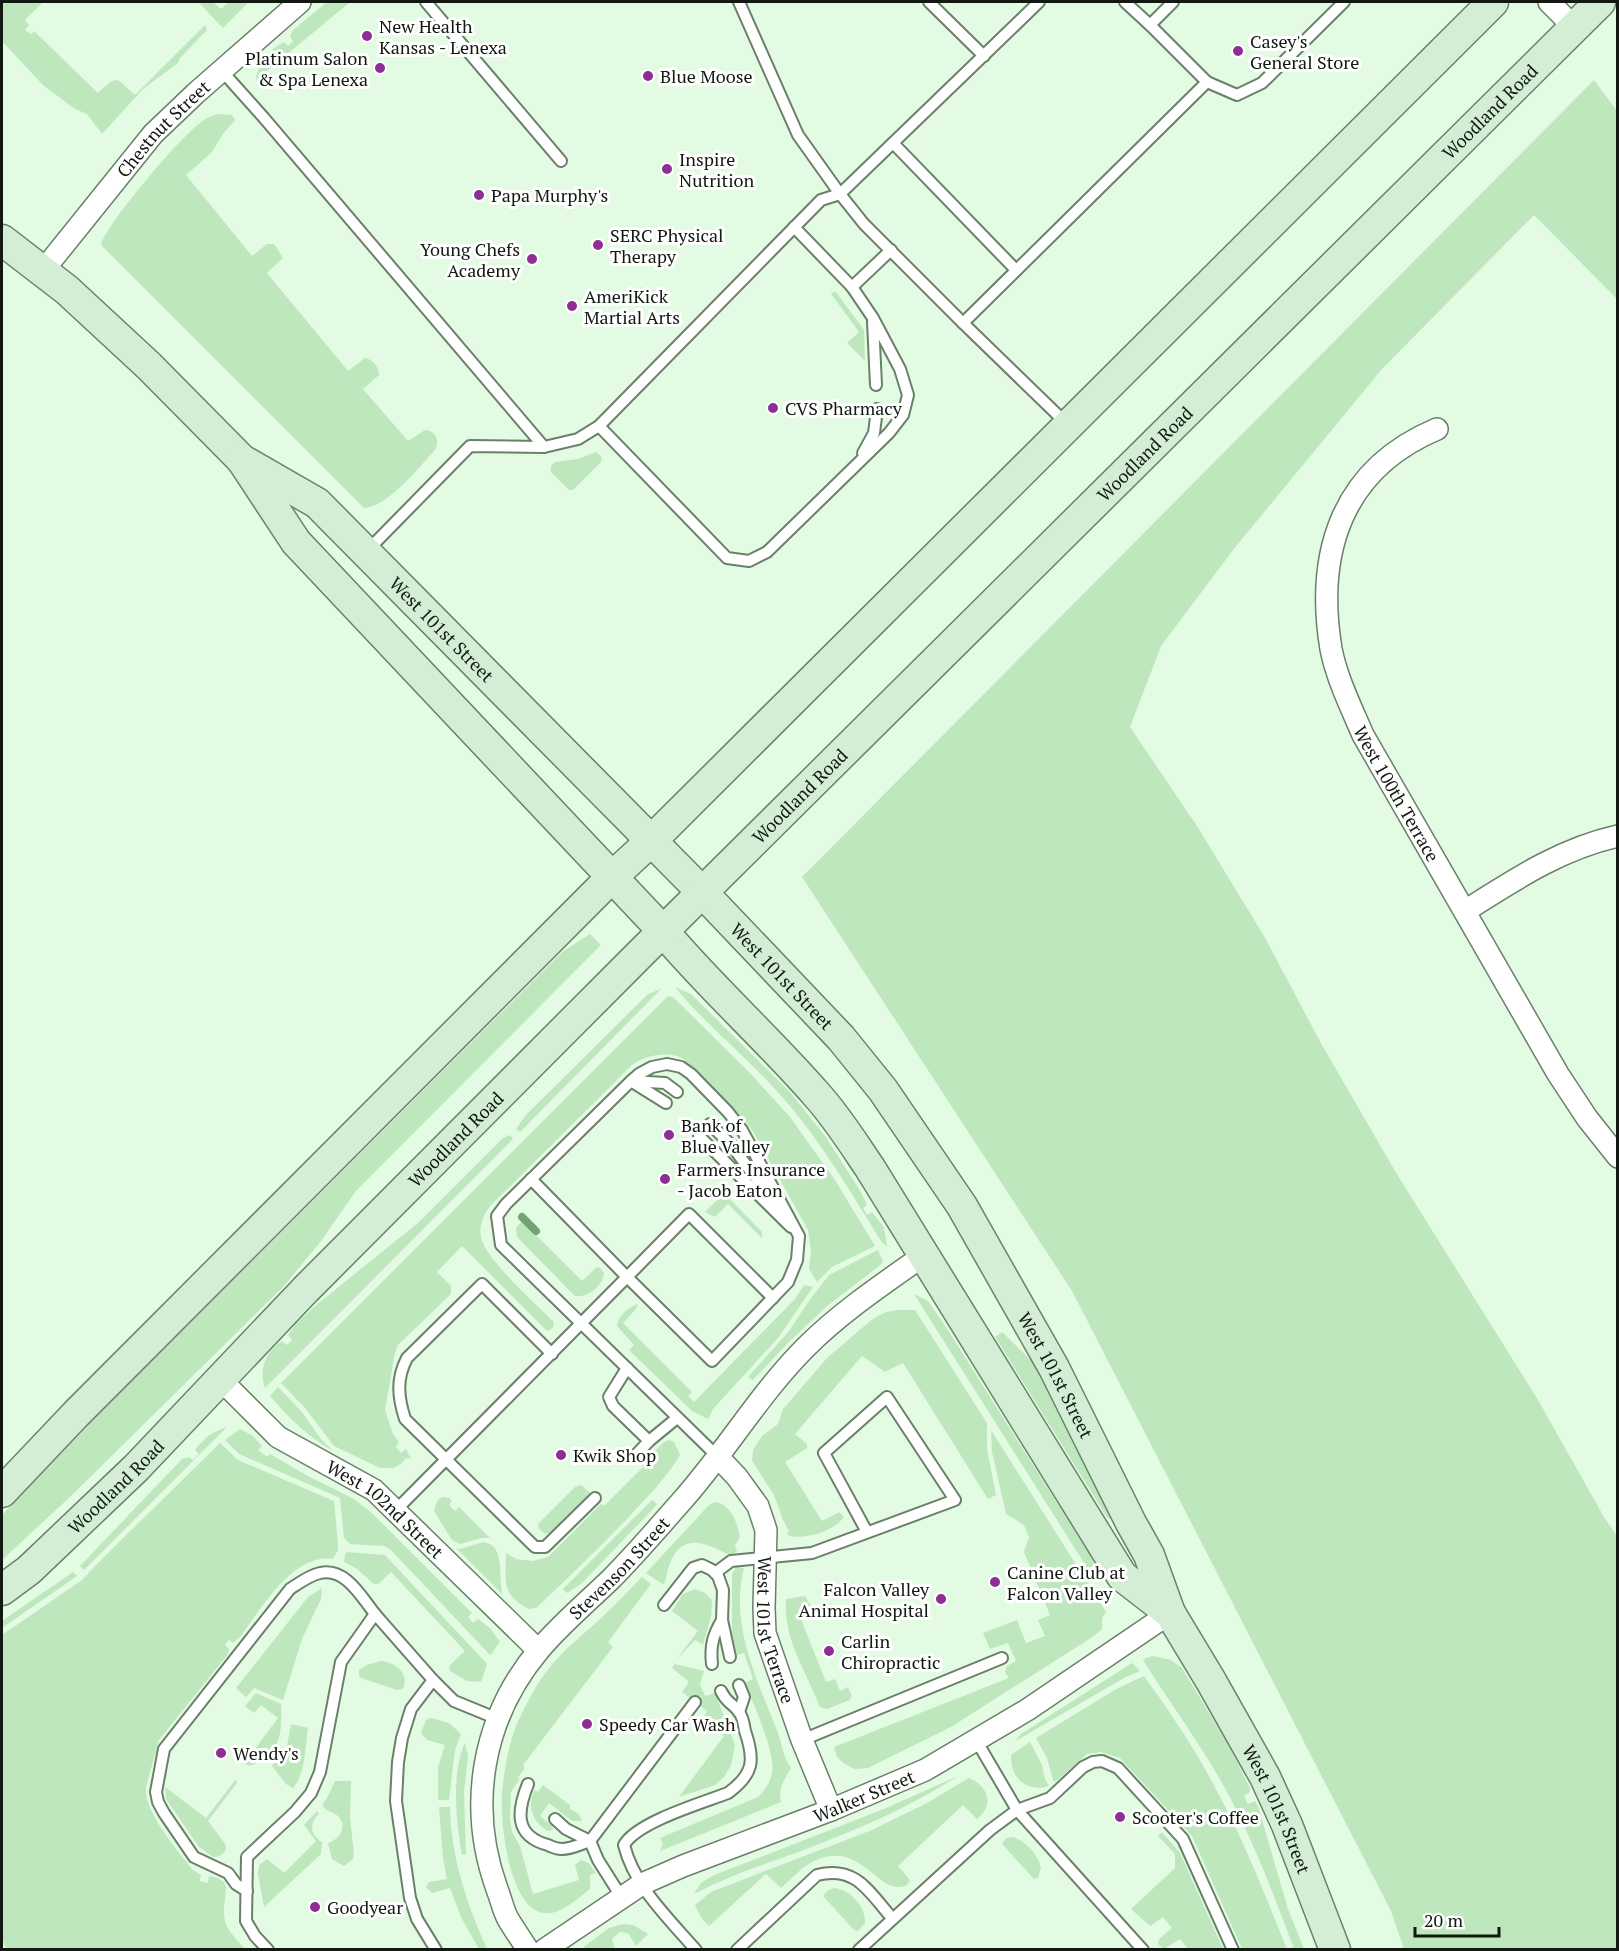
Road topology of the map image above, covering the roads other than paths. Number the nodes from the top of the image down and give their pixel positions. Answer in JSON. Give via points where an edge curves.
{"nodes":[{"id":1,"x":300,"y":2,"type":"edge"},
{"id":2,"x":426,"y":2,"type":"edge"},
{"id":3,"x":739,"y":2,"type":"edge"},
{"id":4,"x":929,"y":2,"type":"edge"},
{"id":5,"x":1039,"y":2,"type":"edge"},
{"id":6,"x":1125,"y":2,"type":"edge"},
{"id":7,"x":1173,"y":2,"type":"edge"},
{"id":8,"x":1344,"y":2,"type":"edge"},
{"id":9,"x":1493,"y":2,"type":"edge"},
{"id":10,"x":1549,"y":2,"type":"edge"},
{"id":11,"x":1600,"y":2,"type":"edge"},
{"id":12,"x":1150,"y":25,"type":"junction"},
{"id":13,"x":1574,"y":27,"type":"junction"},
{"id":14,"x":984,"y":56,"type":"junction"},
{"id":15,"x":222,"y":71,"type":"junction"},
{"id":16,"x":1207,"y":82,"type":"junction"},
{"id":17,"x":893,"y":143,"type":"junction"},
{"id":18,"x":561,"y":161,"type":"dead end"},
{"id":19,"x":840,"y":194,"type":"junction"},
{"id":20,"x":794,"y":227,"type":"junction"},
{"id":21,"x":2,"y":240,"type":"edge"},
{"id":22,"x":891,"y":250,"type":"junction"},
{"id":23,"x":1016,"y":270,"type":"junction"},
{"id":24,"x":42,"y":272,"type":"junction"},
{"id":25,"x":852,"y":286,"type":"junction"},
{"id":26,"x":873,"y":318,"type":"junction"},
{"id":27,"x":963,"y":323,"type":"junction"},
{"id":28,"x":876,"y":385,"type":"dead end"},
{"id":29,"x":877,"y":409,"type":"dead end"},
{"id":30,"x":1069,"y":425,"type":"junction"},
{"id":31,"x":599,"y":426,"type":"junction"},
{"id":32,"x":1437,"y":429,"type":"dead end"},
{"id":33,"x":544,"y":447,"type":"junction"},
{"id":34,"x":242,"y":460,"type":"junction"},
{"id":35,"x":857,"y":463,"type":"junction"},
{"id":36,"x":365,"y":552,"type":"junction"},
{"id":37,"x":1617,"y":836,"type":"edge"},
{"id":38,"x":651,"y":841,"type":"junction"},
{"id":39,"x":612,"y":877,"type":"junction"},
{"id":40,"x":702,"y":892,"type":"junction"},
{"id":41,"x":1465,"y":911,"type":"junction"},
{"id":42,"x":663,"y":931,"type":"junction"},
{"id":43,"x":631,"y":1081,"type":"junction"},
{"id":44,"x":677,"y":1092,"type":"dead end"},
{"id":45,"x":666,"y":1103,"type":"dead end"},
{"id":46,"x":710,"y":1124,"type":"dead end"},
{"id":47,"x":699,"y":1136,"type":"dead end"},
{"id":48,"x":1617,"y":1157,"type":"edge"},
{"id":49,"x":531,"y":1179,"type":"junction"},
{"id":50,"x":799,"y":1236,"type":"junction"},
{"id":51,"x":924,"y":1255,"type":"junction"},
{"id":52,"x":627,"y":1277,"type":"junction"},
{"id":53,"x":773,"y":1298,"type":"junction"},
{"id":54,"x":582,"y":1324,"type":"junction"},
{"id":55,"x":552,"y":1354,"type":"junction"},
{"id":56,"x":627,"y":1368,"type":"junction"},
{"id":57,"x":220,"y":1379,"type":"junction"},
{"id":58,"x":677,"y":1418,"type":"junction"},
{"id":59,"x":650,"y":1441,"type":"junction"},
{"id":60,"x":634,"y":1457,"type":"dead end"},
{"id":61,"x":718,"y":1457,"type":"junction"},
{"id":62,"x":445,"y":1460,"type":"junction"},
{"id":63,"x":2,"y":1492,"type":"edge"},
{"id":64,"x":596,"y":1498,"type":"dead end"},
{"id":65,"x":395,"y":1511,"type":"junction"},
{"id":66,"x":867,"y":1532,"type":"junction"},
{"id":67,"x":766,"y":1558,"type":"junction"},
{"id":68,"x":715,"y":1573,"type":"junction"},
{"id":69,"x":2,"y":1590,"type":"edge"},
{"id":70,"x":664,"y":1605,"type":"dead end"},
{"id":71,"x":1170,"y":1613,"type":"junction"},
{"id":72,"x":375,"y":1614,"type":"junction"},
{"id":73,"x":722,"y":1620,"type":"junction"},
{"id":74,"x":538,"y":1650,"type":"junction"},
{"id":75,"x":730,"y":1658,"type":"dead end"},
{"id":76,"x":1002,"y":1658,"type":"dead end"},
{"id":77,"x":712,"y":1664,"type":"dead end"},
{"id":78,"x":433,"y":1680,"type":"junction"},
{"id":79,"x":739,"y":1685,"type":"dead end"},
{"id":80,"x":721,"y":1691,"type":"dead end"},
{"id":81,"x":695,"y":1702,"type":"dead end"},
{"id":82,"x":739,"y":1712,"type":"junction"},
{"id":83,"x":498,"y":1719,"type":"junction"},
{"id":84,"x":802,"y":1740,"type":"junction"},
{"id":85,"x":976,"y":1740,"type":"junction"},
{"id":86,"x":528,"y":1784,"type":"dead end"},
{"id":87,"x":831,"y":1810,"type":"junction"},
{"id":88,"x":1017,"y":1810,"type":"junction"},
{"id":89,"x":555,"y":1819,"type":"dead end"},
{"id":90,"x":590,"y":1841,"type":"junction"},
{"id":91,"x":642,"y":1884,"type":"junction"},
{"id":92,"x":247,"y":1891,"type":"junction"},
{"id":93,"x":622,"y":1898,"type":"junction"},
{"id":94,"x":892,"y":1918,"type":"junction"},
{"id":95,"x":268,"y":1950,"type":"edge"},
{"id":96,"x":436,"y":1950,"type":"edge"},
{"id":97,"x":528,"y":1950,"type":"edge"},
{"id":98,"x":544,"y":1950,"type":"edge"},
{"id":99,"x":696,"y":1950,"type":"edge"},
{"id":100,"x":737,"y":1950,"type":"edge"},
{"id":101,"x":859,"y":1950,"type":"edge"},
{"id":102,"x":1143,"y":1950,"type":"edge"},
{"id":103,"x":1233,"y":1950,"type":"edge"},
{"id":104,"x":1335,"y":1950,"type":"edge"}],
"edges":[{"from":1,"to":15,"type":"street","name":"Chestnut Street"},
{"from":2,"to":18,"type":"lane"},
{"from":3,"to":19,"type":"lane","via":[[798,135]]},
{"from":4,"to":14,"type":"lane"},
{"from":5,"to":14,"type":"lane"},
{"from":6,"to":12,"type":"lane"},
{"from":7,"to":12,"type":"lane"},
{"from":8,"to":16,"type":"lane","via":[[1262,83],[1237,95]]},
{"from":9,"to":30,"type":"main road"},
{"from":10,"to":13,"type":"street"},
{"from":11,"to":13,"type":"main road","name":"Woodland Road"},
{"from":12,"to":16,"type":"lane"},
{"from":13,"to":40,"type":"main road","name":"Woodland Road"},
{"from":14,"to":17,"type":"lane"},
{"from":15,"to":24,"type":"street","name":"Chestnut Street","via":[[153,134]]},
{"from":15,"to":33,"type":"lane"},
{"from":16,"to":23,"type":"lane"},
{"from":17,"to":19,"type":"lane"},
{"from":17,"to":23,"type":"lane"},
{"from":19,"to":20,"type":"lane","via":[[821,200]]},
{"from":19,"to":22,"type":"lane"},
{"from":20,"to":25,"type":"lane"},
{"from":20,"to":31,"type":"lane"},
{"from":21,"to":24,"type":"main road","name":"West 101st Street"},
{"from":22,"to":25,"type":"lane"},
{"from":22,"to":27,"type":"lane"},
{"from":23,"to":27,"type":"lane"},
{"from":24,"to":34,"type":"main road","name":"West 101st Street","via":[[149,366]]},
{"from":25,"to":26,"type":"lane"},
{"from":26,"to":28,"type":"lane"},
{"from":26,"to":35,"type":"lane","via":[[900,369],[908,394],[903,416]]},
{"from":27,"to":30,"type":"lane"},
{"from":29,"to":35,"type":"lane","via":[[874,433]]},
{"from":30,"to":38,"type":"main road"},
{"from":31,"to":33,"type":"lane","via":[[578,438]]},
{"from":31,"to":35,"type":"lane","via":[[727,558],[749,561],[767,552]]},
{"from":32,"to":41,"type":"street","name":"West 100th Terrace","via":[[1391,454],[1350,499],[1336,533],[1328,572],[1328,610],[1331,650],[1363,735]]},
{"from":33,"to":36,"type":"lane","via":[[470,446]]},
{"from":34,"to":36,"type":"main road","name":"West 101st Street","via":[[317,503]]},
{"from":34,"to":39,"type":"main road","name":"West 101st Street","via":[[296,542]]},
{"from":36,"to":38,"type":"main road","name":"West 101st Street"},
{"from":37,"to":41,"type":"street","via":[[1560,854]]},
{"from":38,"to":39,"type":"main road"},
{"from":38,"to":40,"type":"main road","name":"West 101st Street"},
{"from":39,"to":42,"type":"main road","name":"West 101st Street"},
{"from":39,"to":63,"type":"main road"},
{"from":40,"to":42,"type":"main road","name":"Woodland Road"},
{"from":40,"to":71,"type":"main road","name":"West 101st Street","via":[[841,1038],[883,1089],[962,1206],[1054,1368],[1149,1555]]},
{"from":41,"to":48,"type":"street","name":"West 100th Terrace","via":[[1558,1074]]},
{"from":42,"to":51,"type":"main road","name":"West 101st Street","via":[[817,1094],[849,1136]]},
{"from":42,"to":57,"type":"main road","name":"Woodland Road"},
{"from":43,"to":44,"type":"lane","via":[[665,1083]]},
{"from":43,"to":45,"type":"lane"},
{"from":43,"to":49,"type":"lane"},
{"from":43,"to":50,"type":"lane","via":[[652,1067],[666,1064],[691,1074],[742,1130]]},
{"from":46,"to":50,"type":"lane","via":[[732,1146]]},
{"from":47,"to":50,"type":"lane"},
{"from":49,"to":52,"type":"lane"},
{"from":49,"to":54,"type":"lane","via":[[497,1216],[501,1245]]},
{"from":50,"to":53,"type":"lane","via":[[797,1260],[788,1282]]},
{"from":51,"to":61,"type":"street","name":"Stevenson Street","via":[[877,1288],[806,1348]]},
{"from":51,"to":71,"type":"main road","name":"West 101st Street","via":[[1122,1576]]},
{"from":52,"to":53,"type":"lane","via":[[689,1214]]},
{"from":52,"to":53,"type":"lane","via":[[712,1361]]},
{"from":52,"to":54,"type":"lane"},
{"from":54,"to":55,"type":"lane"},
{"from":54,"to":56,"type":"lane"},
{"from":55,"to":62,"type":"lane"},
{"from":55,"to":62,"type":"lane","via":[[482,1284],[407,1358],[400,1371],[399,1400],[405,1419]]},
{"from":56,"to":58,"type":"lane"},
{"from":56,"to":59,"type":"lane","via":[[609,1397],[613,1406]]},
{"from":57,"to":65,"type":"street","name":"West 102nd Street","via":[[278,1437],[374,1490]]},
{"from":57,"to":69,"type":"main road","name":"Woodland Road","via":[[136,1468]]},
{"from":58,"to":59,"type":"lane"},
{"from":58,"to":61,"type":"lane"},
{"from":59,"to":60,"type":"lane"},
{"from":61,"to":67,"type":"street","name":"West 101st Terrace","via":[[758,1506],[766,1530]]},
{"from":61,"to":74,"type":"street","name":"Stevenson Street","via":[[619,1570]]},
{"from":62,"to":64,"type":"lane","via":[[535,1547],[545,1547]]},
{"from":62,"to":65,"type":"lane"},
{"from":65,"to":74,"type":"street","name":"West 102nd Street"},
{"from":66,"to":66,"type":"lane","via":[[955,1500],[887,1397],[824,1453]]},
{"from":66,"to":67,"type":"lane","via":[[812,1553]]},
{"from":67,"to":68,"type":"lane","via":[[730,1560]]},
{"from":67,"to":84,"type":"street","name":"West 101st Terrace","via":[[765,1633]]},
{"from":68,"to":70,"type":"lane","via":[[702,1565],[693,1568]]},
{"from":68,"to":73,"type":"lane","via":[[723,1590]]},
{"from":71,"to":85,"type":"street","name":"Walker Street"},
{"from":71,"to":104,"type":"main road","name":"West 101st Street","via":[[1265,1777]]},
{"from":72,"to":78,"type":"lane"},
{"from":72,"to":92,"type":"lane","via":[[341,1662],[320,1772],[311,1793],[247,1857]]},
{"from":72,"to":92,"type":"lane","via":[[338,1574],[320,1573],[290,1588],[164,1749],[156,1792],[164,1813],[194,1857],[228,1873]]},
{"from":73,"to":75,"type":"lane"},
{"from":73,"to":77,"type":"lane","via":[[712,1636]]},
{"from":74,"to":83,"type":"street","name":"Stevenson Street"},
{"from":76,"to":84,"type":"lane"},
{"from":78,"to":83,"type":"lane","via":[[454,1701]]},
{"from":78,"to":96,"type":"lane","via":[[411,1709],[402,1738],[396,1801],[410,1898],[417,1919]]},
{"from":79,"to":82,"type":"lane","via":[[744,1697]]},
{"from":80,"to":82,"type":"lane"},
{"from":81,"to":90,"type":"lane"},
{"from":82,"to":91,"type":"lane","via":[[750,1744],[752,1764],[747,1774],[728,1793],[641,1828],[628,1837],[624,1845],[626,1854]]},
{"from":83,"to":97,"type":"street","name":"Stevenson Street","via":[[482,1784],[481,1826],[489,1866],[508,1918]]},
{"from":84,"to":87,"type":"street","name":"West 101st Terrace"},
{"from":85,"to":87,"type":"street","name":"Walker Street","via":[[925,1770]]},
{"from":85,"to":88,"type":"lane"},
{"from":86,"to":90,"type":"lane","via":[[519,1816],[533,1840],[561,1849]]},
{"from":87,"to":91,"type":"street","name":"Walker Street"},
{"from":88,"to":94,"type":"lane"},
{"from":88,"to":102,"type":"lane"},
{"from":88,"to":103,"type":"lane","via":[[1050,1798],[1093,1762],[1102,1761],[1118,1768],[1183,1839]]},
{"from":89,"to":90,"type":"lane"},
{"from":90,"to":93,"type":"lane"},
{"from":91,"to":93,"type":"street","name":"Walker Street"},
{"from":91,"to":99,"type":"lane"},
{"from":92,"to":95,"type":"lane","via":[[246,1921]]},
{"from":93,"to":98,"type":"street","name":"Walker Street"},
{"from":94,"to":100,"type":"lane","via":[[857,1880],[830,1872],[817,1875]]},
{"from":94,"to":101,"type":"lane"}]}
